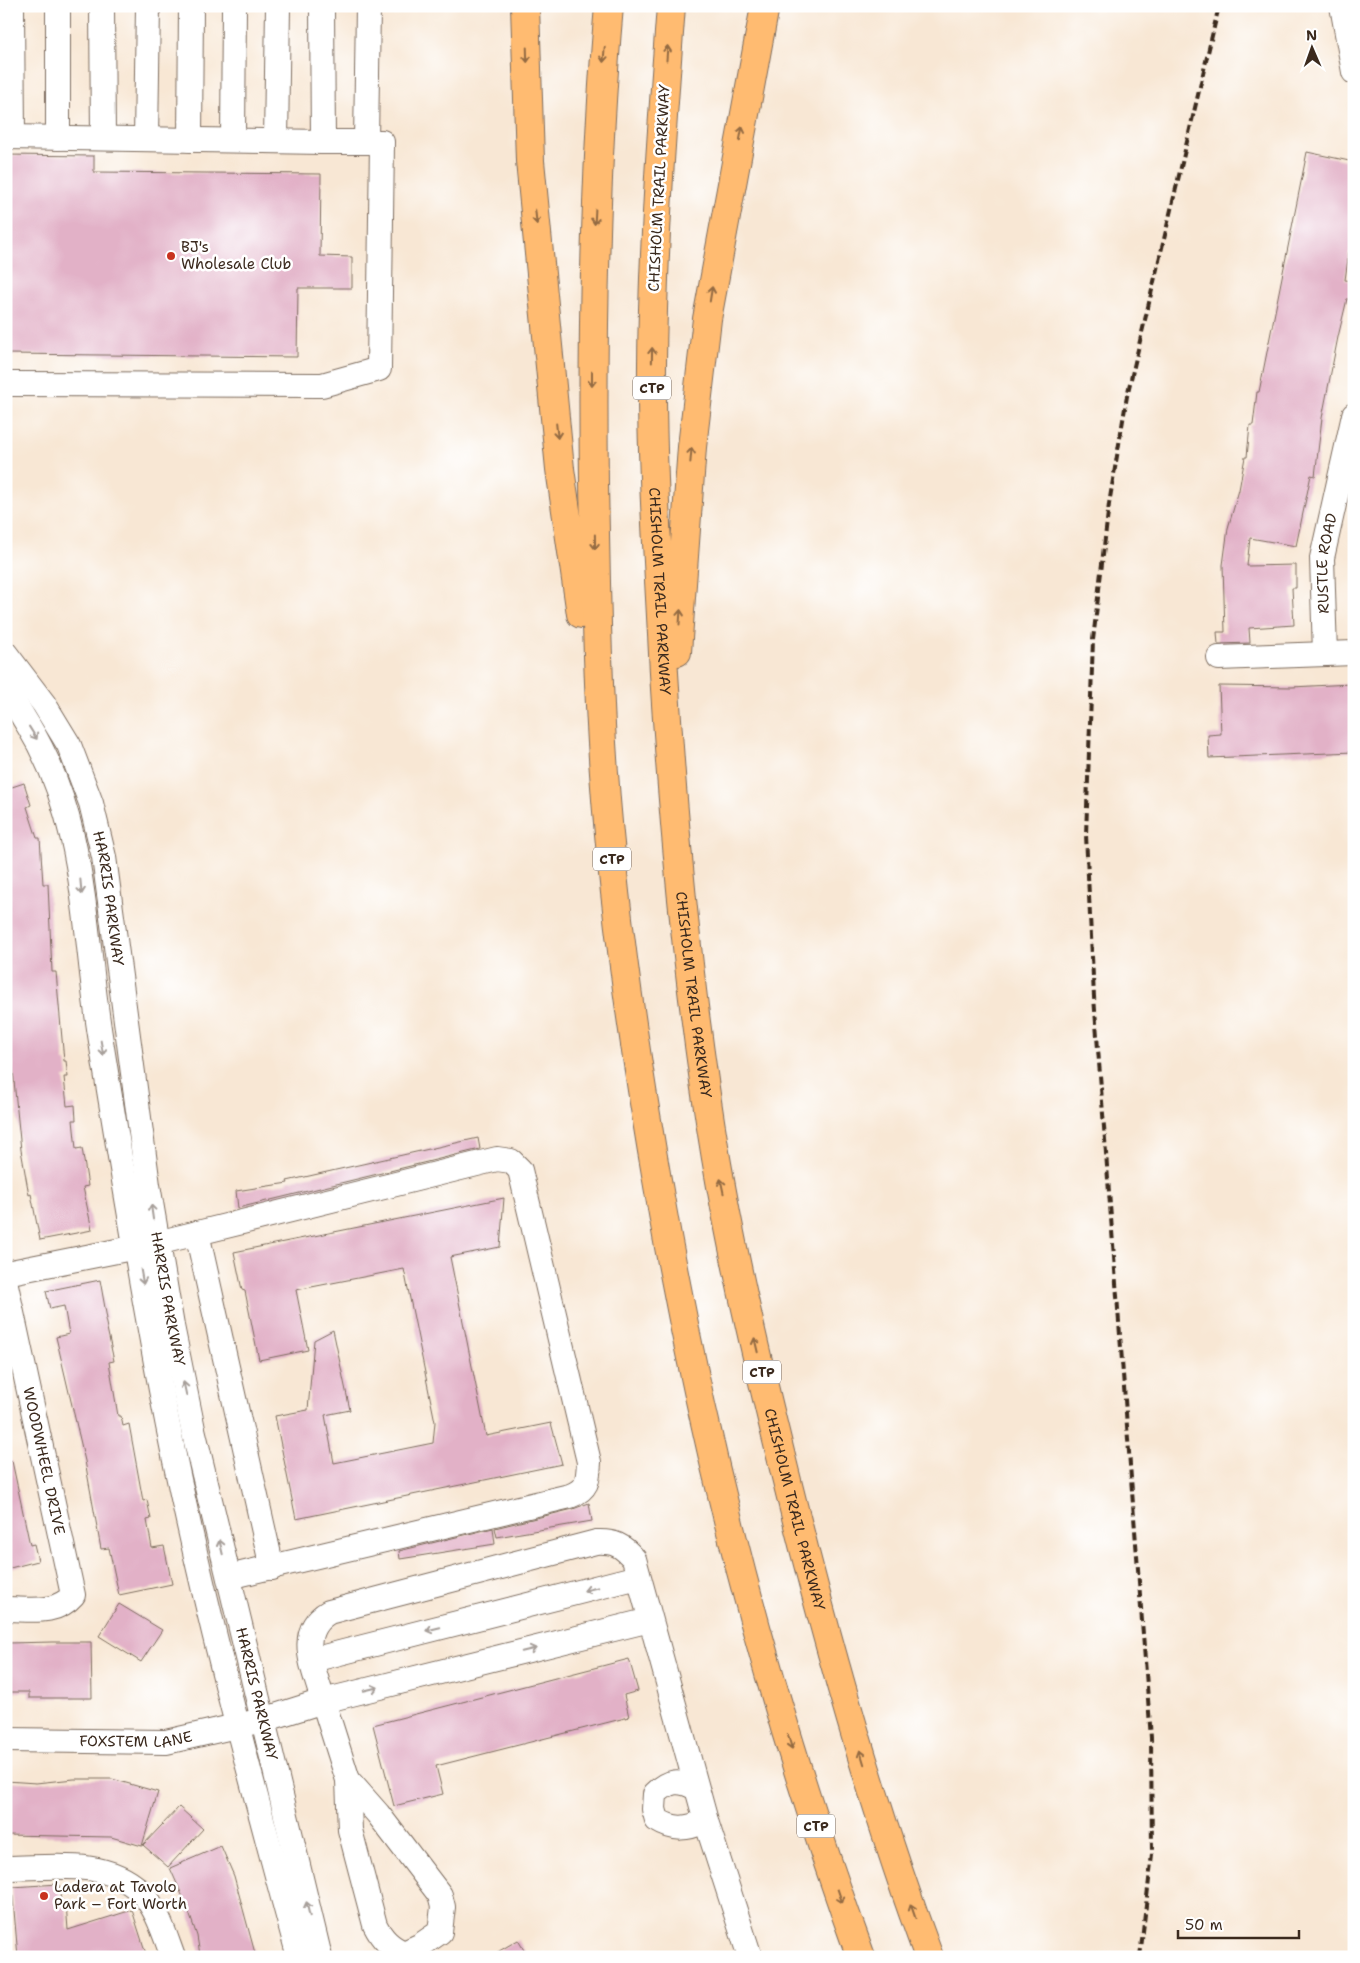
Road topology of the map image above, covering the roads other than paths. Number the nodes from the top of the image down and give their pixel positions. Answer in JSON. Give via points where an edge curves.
{"nodes":[{"id":1,"x":12,"y":6,"type":"edge"},
{"id":2,"x":58,"y":6,"type":"edge"},
{"id":3,"x":102,"y":6,"type":"edge"},
{"id":4,"x":148,"y":6,"type":"edge"},
{"id":5,"x":191,"y":6,"type":"edge"},
{"id":6,"x":234,"y":6,"type":"edge"},
{"id":7,"x":278,"y":6,"type":"edge"},
{"id":8,"x":322,"y":6,"type":"edge"},
{"id":9,"x":368,"y":6,"type":"edge"},
{"id":10,"x":525,"y":6,"type":"edge"},
{"id":11,"x":609,"y":6,"type":"edge"},
{"id":12,"x":671,"y":6,"type":"edge"},
{"id":13,"x":765,"y":6,"type":"edge"},
{"id":14,"x":1342,"y":6,"type":"edge"},
{"id":15,"x":1354,"y":72,"type":"edge"},
{"id":16,"x":9,"y":137,"type":"edge"},
{"id":17,"x":58,"y":138,"type":"junction"},
{"id":18,"x":103,"y":138,"type":"junction"},
{"id":19,"x":146,"y":139,"type":"junction"},
{"id":20,"x":190,"y":140,"type":"junction"},
{"id":21,"x":233,"y":140,"type":"junction"},
{"id":22,"x":276,"y":141,"type":"junction"},
{"id":23,"x":323,"y":142,"type":"junction"},
{"id":24,"x":366,"y":142,"type":"junction"},
{"id":25,"x":6,"y":384,"type":"edge"},
{"id":26,"x":1354,"y":415,"type":"edge"},
{"id":27,"x":1354,"y":653,"type":"edge"},
{"id":28,"x":6,"y":654,"type":"edge"},
{"id":29,"x":1325,"y":654,"type":"junction"},
{"id":30,"x":1219,"y":658,"type":"dead end"},
{"id":31,"x":6,"y":692,"type":"edge"},
{"id":32,"x":604,"y":769,"type":"junction"},
{"id":33,"x":669,"y":771,"type":"junction"},
{"id":34,"x":197,"y":1233,"type":"junction"},
{"id":35,"x":147,"y":1245,"type":"junction"},
{"id":36,"x":6,"y":1273,"type":"edge"},
{"id":37,"x":6,"y":1285,"type":"edge"},
{"id":38,"x":272,"y":1568,"type":"junction"},
{"id":39,"x":228,"y":1577,"type":"junction"},
{"id":40,"x":638,"y":1577,"type":"junction"},
{"id":41,"x":6,"y":1609,"type":"edge"},
{"id":42,"x":650,"y":1620,"type":"junction"},
{"id":43,"x":312,"y":1660,"type":"junction"},
{"id":44,"x":324,"y":1701,"type":"junction"},
{"id":45,"x":263,"y":1720,"type":"junction"},
{"id":46,"x":237,"y":1726,"type":"junction"},
{"id":47,"x":6,"y":1740,"type":"edge"},
{"id":48,"x":348,"y":1780,"type":"junction"},
{"id":49,"x":696,"y":1788,"type":"junction"},
{"id":50,"x":706,"y":1821,"type":"junction"},
{"id":51,"x":6,"y":1868,"type":"edge"},
{"id":52,"x":404,"y":1955,"type":"edge"},
{"id":53,"x":173,"y":1957,"type":"edge"},
{"id":54,"x":299,"y":1957,"type":"edge"},
{"id":55,"x":320,"y":1957,"type":"edge"},
{"id":56,"x":750,"y":1957,"type":"edge"},
{"id":57,"x":861,"y":1957,"type":"edge"},
{"id":58,"x":929,"y":1957,"type":"edge"}],
"edges":[{"from":1,"to":16,"type":"street"},
{"from":2,"to":17,"type":"street"},
{"from":3,"to":18,"type":"street"},
{"from":4,"to":19,"type":"street"},
{"from":5,"to":20,"type":"street"},
{"from":6,"to":21,"type":"street"},
{"from":7,"to":22,"type":"street"},
{"from":8,"to":23,"type":"street"},
{"from":9,"to":24,"type":"street"},
{"from":10,"to":32,"type":"highway","one_way":true,"via":[[530,160],[560,469]]},
{"from":11,"to":32,"type":"highway","number":"CTP","one_way":true,"via":[[599,138],[592,309],[595,573]]},
{"from":33,"to":12,"type":"highway","name":"CHISHOLM TRAIL PARKWAY","number":"CTP","one_way":true,"via":[[653,482],[652,368],[654,259]]},
{"from":33,"to":13,"type":"highway","one_way":true,"via":[[698,388],[716,260]]},
{"from":14,"to":15,"type":"street"},
{"from":16,"to":17,"type":"street"},
{"from":17,"to":18,"type":"street"},
{"from":18,"to":19,"type":"street"},
{"from":19,"to":20,"type":"street"},
{"from":20,"to":21,"type":"street"},
{"from":21,"to":22,"type":"street"},
{"from":22,"to":23,"type":"street"},
{"from":23,"to":24,"type":"street"},
{"from":24,"to":25,"type":"street","via":[[382,142],[380,369],[322,385]]},
{"from":26,"to":29,"type":"street","name":"RUSTLE ROAD","via":[[1322,558]]},
{"from":27,"to":29,"type":"street"},
{"from":35,"to":28,"type":"street","name":"HARRIS PARKWAY","one_way":true,"via":[[104,857],[91,803],[69,745],[44,704]]},
{"from":29,"to":30,"type":"street"},
{"from":31,"to":35,"type":"street","name":"HARRIS PARKWAY","one_way":true,"via":[[41,746],[62,793],[78,858],[100,1033]]},
{"from":32,"to":57,"type":"highway","number":"CTP","one_way":true,"via":[[622,954],[674,1282],[720,1492],[776,1695]]},
{"from":58,"to":33,"type":"highway","name":"CHISHOLM TRAIL PARKWAY","number":"CTP","one_way":true,"via":[[876,1802],[826,1639],[747,1308],[717,1161],[703,1069],[685,938]]},
{"from":34,"to":35,"type":"street"},
{"from":34,"to":38,"type":"street"},
{"from":34,"to":38,"type":"street","via":[[497,1159],[511,1161],[520,1170],[578,1414],[588,1462],[588,1481],[581,1491]]},
{"from":35,"to":36,"type":"street"},
{"from":39,"to":35,"type":"street","name":"HARRIS PARKWAY","one_way":true},
{"from":35,"to":46,"type":"street","name":"HARRIS PARKWAY","one_way":true,"via":[[161,1389],[190,1534]]},
{"from":37,"to":41,"type":"street","name":"WOODWHEEL DRIVE","via":[[73,1595],[65,1604],[49,1610]]},
{"from":38,"to":39,"type":"street"},
{"from":39,"to":45,"type":"street","name":"HARRIS PARKWAY"},
{"from":40,"to":42,"type":"street"},
{"from":40,"to":43,"type":"street","one_way":true},
{"from":40,"to":43,"type":"street","via":[[634,1560],[624,1547],[610,1541],[596,1542],[329,1612],[317,1619],[310,1632],[308,1646]]},
{"from":44,"to":42,"type":"street","name":"FOXSTEM LANE","one_way":true},
{"from":42,"to":49,"type":"street"},
{"from":43,"to":44,"type":"street"},
{"from":44,"to":45,"type":"street","name":"FOXSTEM LANE"},
{"from":44,"to":48,"type":"street"},
{"from":45,"to":46,"type":"street","name":"FOXSTEM LANE"},
{"from":55,"to":45,"type":"street","name":"HARRIS PARKWAY","one_way":true},
{"from":46,"to":47,"type":"street","name":"FOXSTEM LANE","via":[[166,1742]]},
{"from":46,"to":54,"type":"street","name":"HARRIS PARKWAY"},
{"from":48,"to":52,"type":"street","via":[[350,1830],[375,1925],[381,1938]]},
{"from":48,"to":52,"type":"street","via":[[440,1895],[444,1907],[440,1932]]},
{"from":49,"to":50,"type":"street"},
{"from":49,"to":50,"type":"street","via":[[683,1781],[664,1785],[655,1794],[657,1820],[670,1828],[688,1829]]},
{"from":50,"to":56,"type":"street"},
{"from":51,"to":53,"type":"street","via":[[93,1868],[118,1876],[141,1892],[160,1922]]}]}
